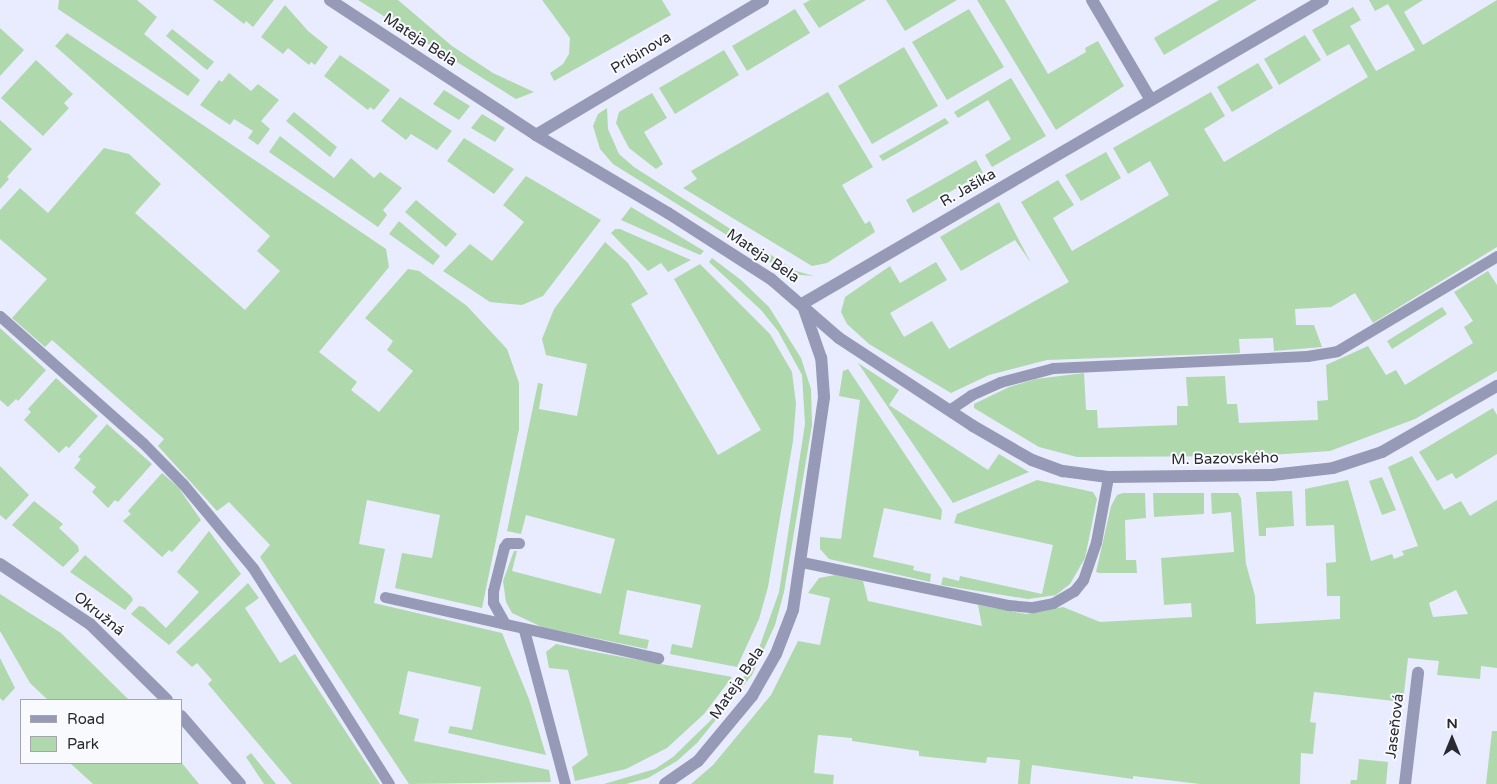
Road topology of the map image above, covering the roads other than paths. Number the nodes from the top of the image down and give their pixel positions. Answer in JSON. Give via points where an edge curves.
{"nodes":[{"id":1,"x":330,"y":0,"type":"edge"},
{"id":2,"x":763,"y":0,"type":"edge"},
{"id":3,"x":1092,"y":0,"type":"edge"},
{"id":4,"x":1323,"y":0,"type":"edge"},
{"id":5,"x":1151,"y":100,"type":"junction"},
{"id":6,"x":536,"y":135,"type":"junction"},
{"id":7,"x":1497,"y":256,"type":"edge"},
{"id":8,"x":802,"y":304,"type":"junction"},
{"id":9,"x":0,"y":316,"type":"edge"},
{"id":10,"x":1497,"y":386,"type":"edge"},
{"id":11,"x":950,"y":410,"type":"junction"},
{"id":12,"x":1108,"y":477,"type":"junction"},
{"id":13,"x":519,"y":543,"type":"dead end"},
{"id":14,"x":802,"y":562,"type":"junction"},
{"id":15,"x":0,"y":564,"type":"edge"},
{"id":16,"x":384,"y":597,"type":"dead end"},
{"id":17,"x":505,"y":624,"type":"junction"},
{"id":18,"x":524,"y":630,"type":"junction"},
{"id":19,"x":658,"y":658,"type":"dead end"},
{"id":20,"x":1418,"y":673,"type":"dead end"},
{"id":21,"x":166,"y":699,"type":"edge"},
{"id":22,"x":182,"y":717,"type":"edge"},
{"id":23,"x":240,"y":784,"type":"edge"},
{"id":24,"x":388,"y":784,"type":"edge"},
{"id":25,"x":565,"y":784,"type":"edge"},
{"id":26,"x":665,"y":784,"type":"edge"},
{"id":27,"x":1405,"y":784,"type":"edge"}],
"edges":[{"from":1,"to":6,"type":"street","name":"Mateja Bela"},
{"from":2,"to":6,"type":"street","name":"Pribinova"},
{"from":3,"to":5,"type":"street"},
{"from":4,"to":5,"type":"street","name":"R. Jašíka"},
{"from":5,"to":8,"type":"street","name":"R. Jašíka"},
{"from":6,"to":8,"type":"street","name":"Mateja Bela","via":[[668,213],[771,279]]},
{"from":7,"to":11,"type":"lane","via":[[1337,351],[1307,356],[1053,368],[1000,382],[971,395]]},
{"from":8,"to":11,"type":"street","name":"M. Bazovského","via":[[839,338]]},
{"from":8,"to":14,"type":"street","name":"Mateja Bela","via":[[821,358],[824,397]]},
{"from":9,"to":24,"type":"lane","via":[[143,443],[184,484],[253,568]]},
{"from":10,"to":12,"type":"street","name":"M. Bazovského","via":[[1382,452],[1333,468],[1272,475]]},
{"from":11,"to":12,"type":"street","name":"M. Bazovského","via":[[1041,464],[1074,474]]},
{"from":12,"to":14,"type":"lane","via":[[1096,542],[1083,580],[1074,591],[1053,603],[1008,605]]},
{"from":13,"to":17,"type":"lane","via":[[507,543],[504,547],[493,591],[493,602]]},
{"from":14,"to":26,"type":"street","name":"Mateja Bela","via":[[794,610],[784,639],[758,686],[706,753],[686,772]]},
{"from":15,"to":21,"type":"street","name":"Okružná","via":[[90,624]]},
{"from":16,"to":17,"type":"lane"},
{"from":17,"to":18,"type":"lane"},
{"from":18,"to":19,"type":"lane"},
{"from":18,"to":25,"type":"lane"},
{"from":20,"to":27,"type":"street","name":"Jaseňová"},
{"from":22,"to":23,"type":"street"}]}
